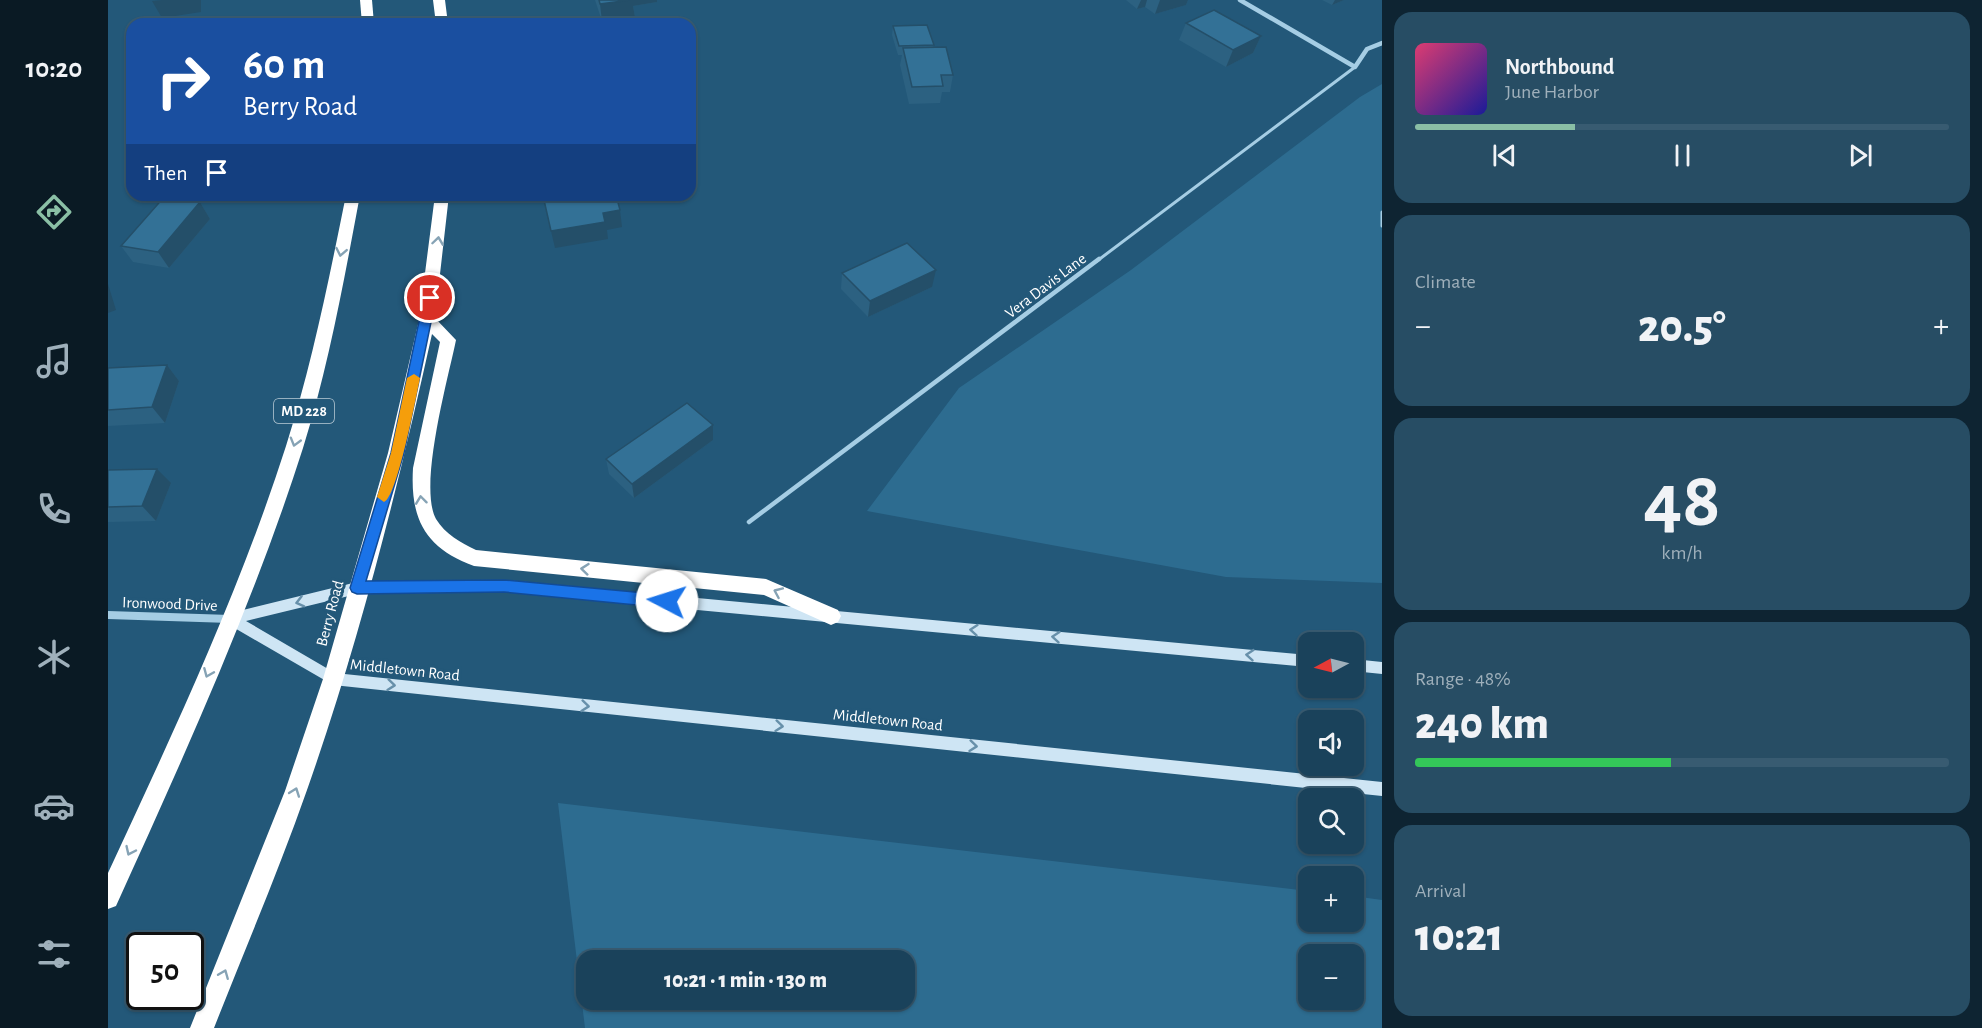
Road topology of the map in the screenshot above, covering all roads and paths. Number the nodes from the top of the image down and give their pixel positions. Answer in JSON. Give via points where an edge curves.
{"nodes":[{"id":1,"x":366,"y":0,"type":"edge"},
{"id":2,"x":439,"y":0,"type":"edge"},
{"id":3,"x":1240,"y":0,"type":"edge"},
{"id":4,"x":368,"y":18,"type":"edge"},
{"id":5,"x":441,"y":18,"type":"edge"},
{"id":6,"x":1382,"y":43,"type":"edge"},
{"id":7,"x":1354,"y":67,"type":"junction"},
{"id":8,"x":352,"y":201,"type":"edge"},
{"id":9,"x":441,"y":201,"type":"edge"},
{"id":10,"x":1382,"y":212,"type":"edge"},
{"id":11,"x":1382,"y":226,"type":"edge"},
{"id":12,"x":427,"y":320,"type":"junction"},
{"id":13,"x":749,"y":522,"type":"dead end"},
{"id":14,"x":357,"y":588,"type":"junction"},
{"id":15,"x":108,"y":615,"type":"edge"},
{"id":16,"x":831,"y":616,"type":"junction"},
{"id":17,"x":231,"y":619,"type":"junction"},
{"id":18,"x":1298,"y":660,"type":"edge"},
{"id":19,"x":1364,"y":666,"type":"edge"},
{"id":20,"x":1382,"y":668,"type":"edge"},
{"id":21,"x":333,"y":679,"type":"junction"},
{"id":22,"x":1382,"y":789,"type":"edge"},
{"id":23,"x":108,"y":898,"type":"edge"},
{"id":24,"x":202,"y":1028,"type":"edge"}],
"edges":[{"from":1,"to":4,"type":"highway"},
{"from":2,"to":5,"type":"highway"},
{"from":3,"to":7,"type":"street"},
{"from":6,"to":7,"type":"street","via":[[1367,49]]},
{"from":7,"to":13,"type":"lane","name":"Vera Davis Lane"},
{"from":8,"to":17,"type":"highway","number":"MD 228","one_way":true,"via":[[316,370],[284,480]]},
{"from":12,"to":9,"type":"highway","name":"Berry Road","one_way":true},
{"from":10,"to":11,"type":"lane"},
{"from":12,"to":14,"type":"highway","name":"Berry Road","via":[[397,453]]},
{"from":16,"to":12,"type":"highway","one_way":true,"via":[[766,587],[474,558],[456,551],[429,526],[420,489],[448,340]]},
{"from":14,"to":16,"type":"main road","via":[[504,586]]},
{"from":14,"to":17,"type":"main road","one_way":true},
{"from":14,"to":21,"type":"highway","name":"Berry Road"},
{"from":15,"to":17,"type":"street","name":"Ironwood Drive"},
{"from":18,"to":16,"type":"main road","one_way":true},
{"from":17,"to":21,"type":"main road","name":"Middletown Road"},
{"from":17,"to":23,"type":"highway","number":"MD 228","one_way":true,"via":[[162,783]]},
{"from":19,"to":20,"type":"main road"},
{"from":21,"to":22,"type":"main road","name":"Middletown Road","one_way":true},
{"from":24,"to":21,"type":"highway","name":"Berry Road","one_way":true,"via":[[296,791]]}]}
